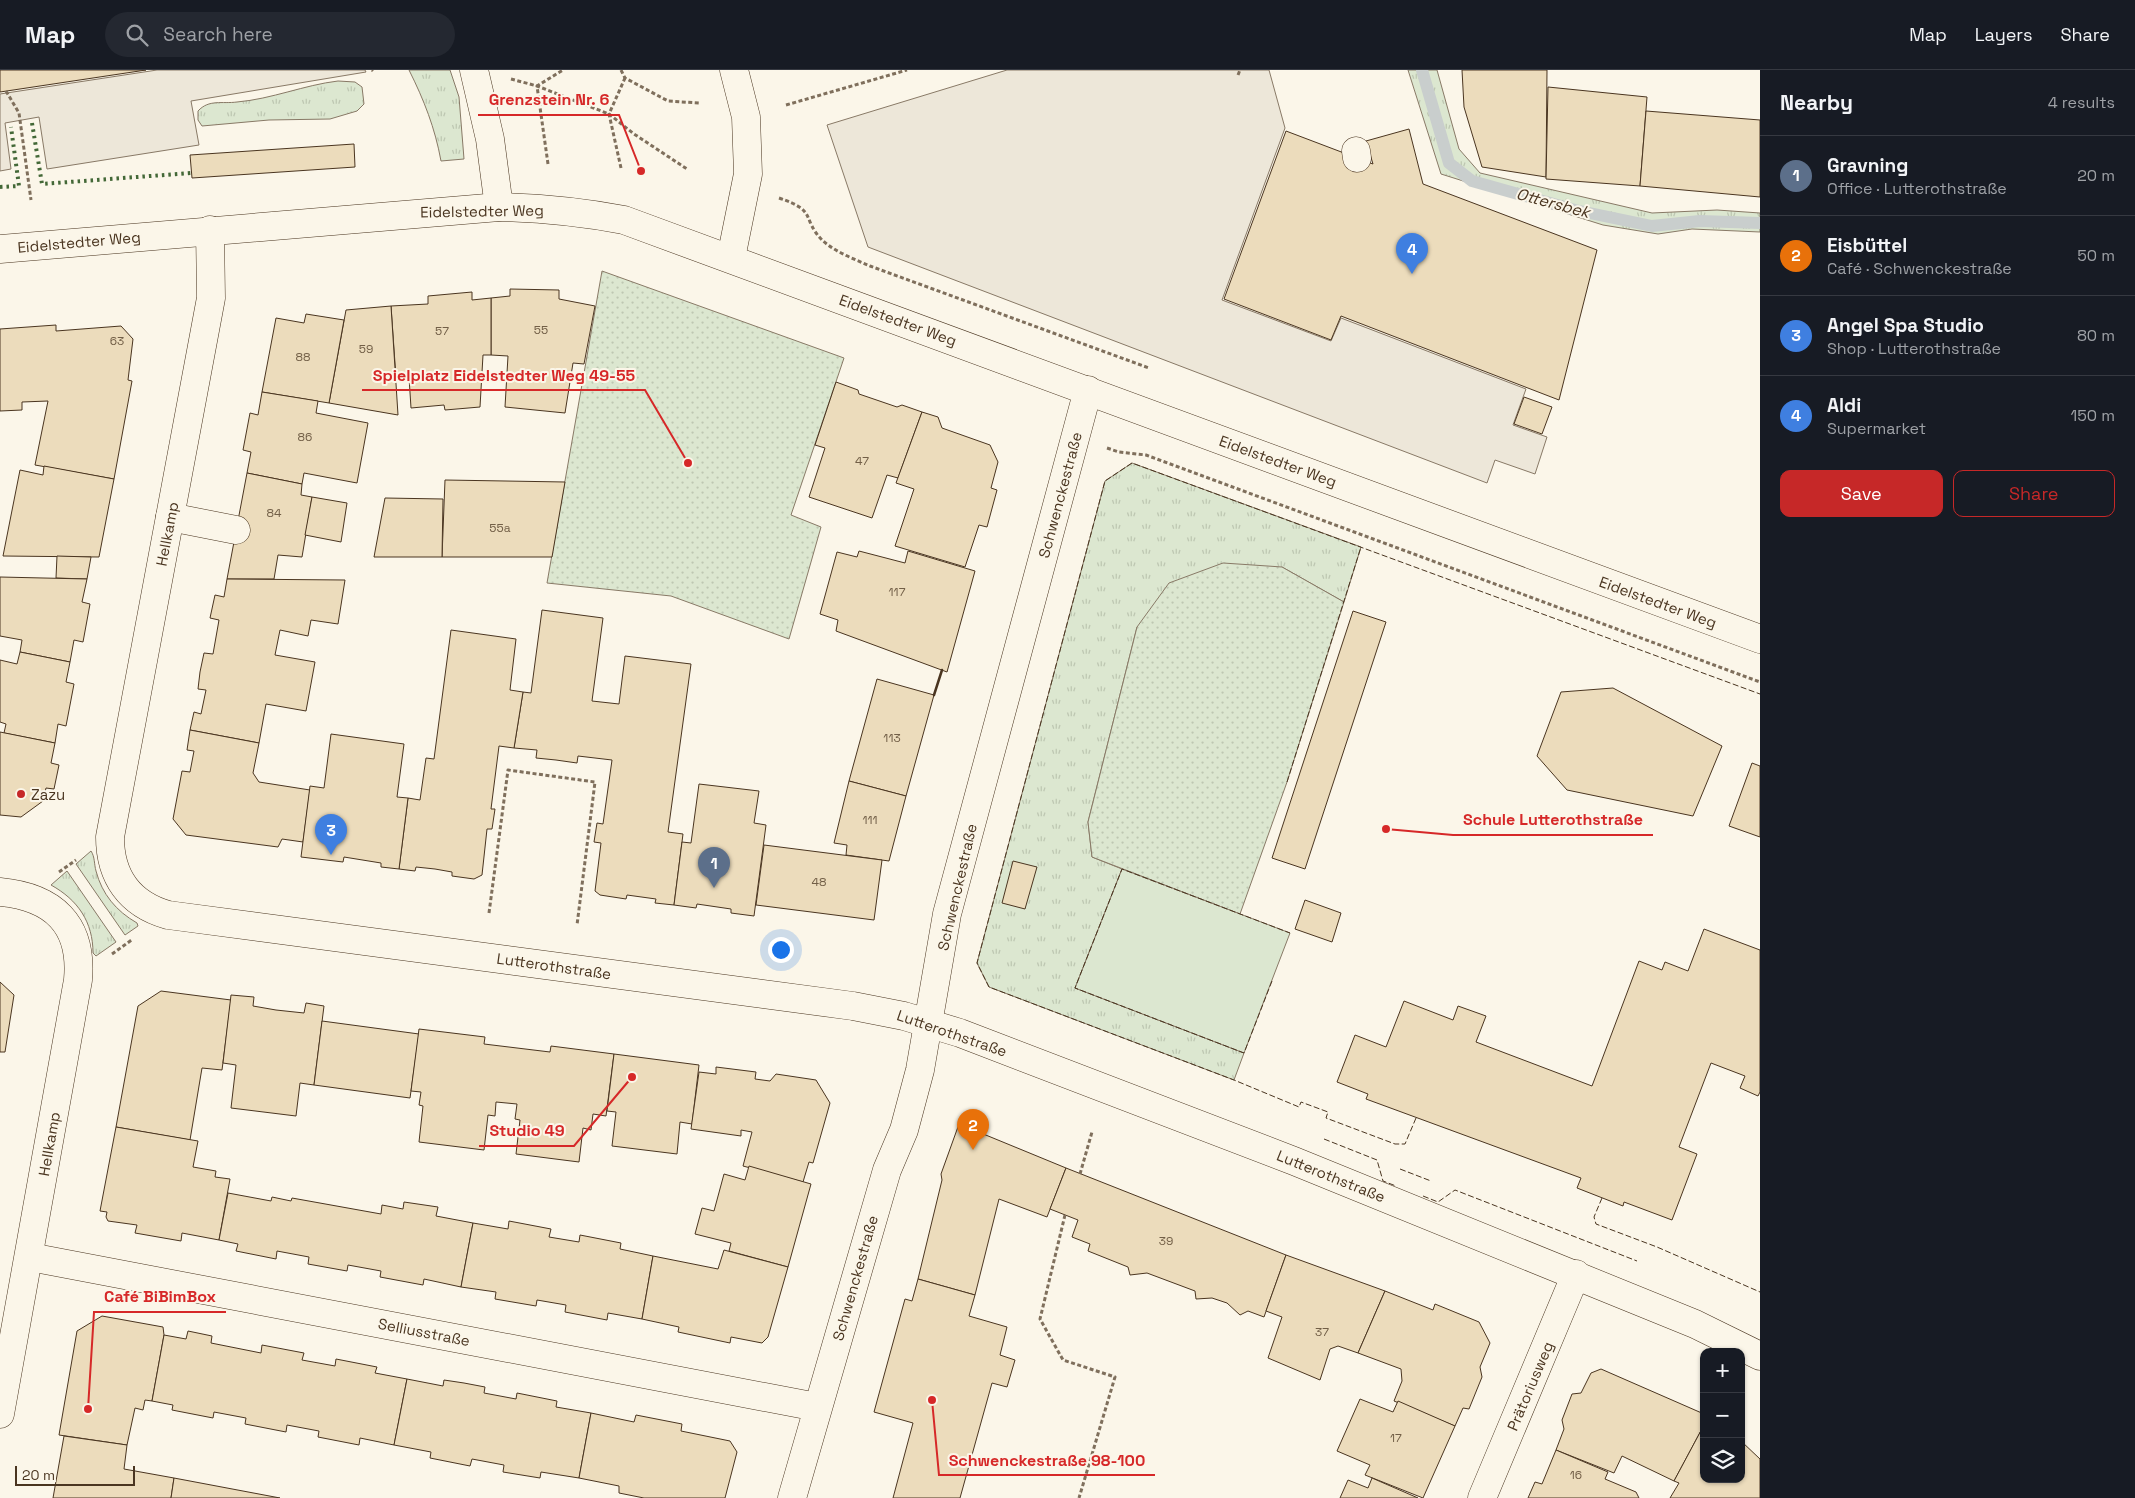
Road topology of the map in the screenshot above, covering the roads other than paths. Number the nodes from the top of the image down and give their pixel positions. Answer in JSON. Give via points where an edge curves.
{"nodes":[{"id":1,"x":474,"y":70,"type":"edge"},
{"id":2,"x":734,"y":70,"type":"edge"},
{"id":3,"x":498,"y":207,"type":"junction"},
{"id":4,"x":210,"y":230,"type":"junction"},
{"id":5,"x":0,"y":249,"type":"edge"},
{"id":6,"x":731,"y":258,"type":"junction"},
{"id":7,"x":1088,"y":390,"type":"junction"},
{"id":8,"x":170,"y":517,"type":"junction"},
{"id":9,"x":236,"y":530,"type":"dead end"},
{"id":10,"x":1760,"y":640,"type":"edge"},
{"id":11,"x":110,"y":837,"type":"joint"},
{"id":12,"x":0,"y":892,"type":"edge"},
{"id":13,"x":929,"y":1022,"type":"junction"},
{"id":14,"x":30,"y":1257,"type":"junction"},
{"id":15,"x":1576,"y":1274,"type":"junction"},
{"id":16,"x":1760,"y":1356,"type":"edge"},
{"id":17,"x":817,"y":1406,"type":"junction"},
{"id":18,"x":0,"y":1414,"type":"edge"},
{"id":19,"x":792,"y":1498,"type":"edge"},
{"id":20,"x":1482,"y":1498,"type":"edge"}],
"edges":[{"from":1,"to":3,"type":"street","via":[[490,139]]},
{"from":2,"to":6,"type":"street","via":[[746,117],[748,174]]},
{"from":3,"to":4,"type":"street","name":"Eidelstedter Weg"},
{"from":3,"to":6,"type":"street","name":"Eidelstedter Weg","via":[[575,212],[624,220]]},
{"from":4,"to":5,"type":"street","name":"Eidelstedter Weg"},
{"from":4,"to":8,"type":"street","name":"Hellkamp","via":[[211,298]]},
{"from":6,"to":7,"type":"street","name":"Eidelstedter Weg"},
{"from":7,"to":10,"type":"street","name":"Eidelstedter Weg"},
{"from":7,"to":13,"type":"street","name":"Schwenckestraße","via":[[947,914]]},
{"from":8,"to":9,"type":"street"},
{"from":8,"to":11,"type":"street","name":"Hellkamp"},
{"from":11,"to":13,"type":"street","name":"Lutterothstraße","via":[[114,871],[126,891],[144,906],[168,915],[862,1007]]},
{"from":12,"to":14,"type":"street","name":"Hellkamp","via":[[27,895],[44,903],[66,923],[79,958]]},
{"from":13,"to":15,"type":"street","name":"Lutterothstraße","via":[[1294,1161]]},
{"from":13,"to":17,"type":"street","name":"Schwenckestraße","via":[[904,1130],[887,1170]]},
{"from":14,"to":17,"type":"street","name":"Selliusstraße"},
{"from":14,"to":18,"type":"street","name":"Hellkamp"},
{"from":15,"to":16,"type":"street","name":"Lutterothstraße","via":[[1726,1337]]},
{"from":15,"to":20,"type":"street","name":"Prätoriusweg"},
{"from":17,"to":19,"type":"street","name":"Schwenckestraße"}]}
